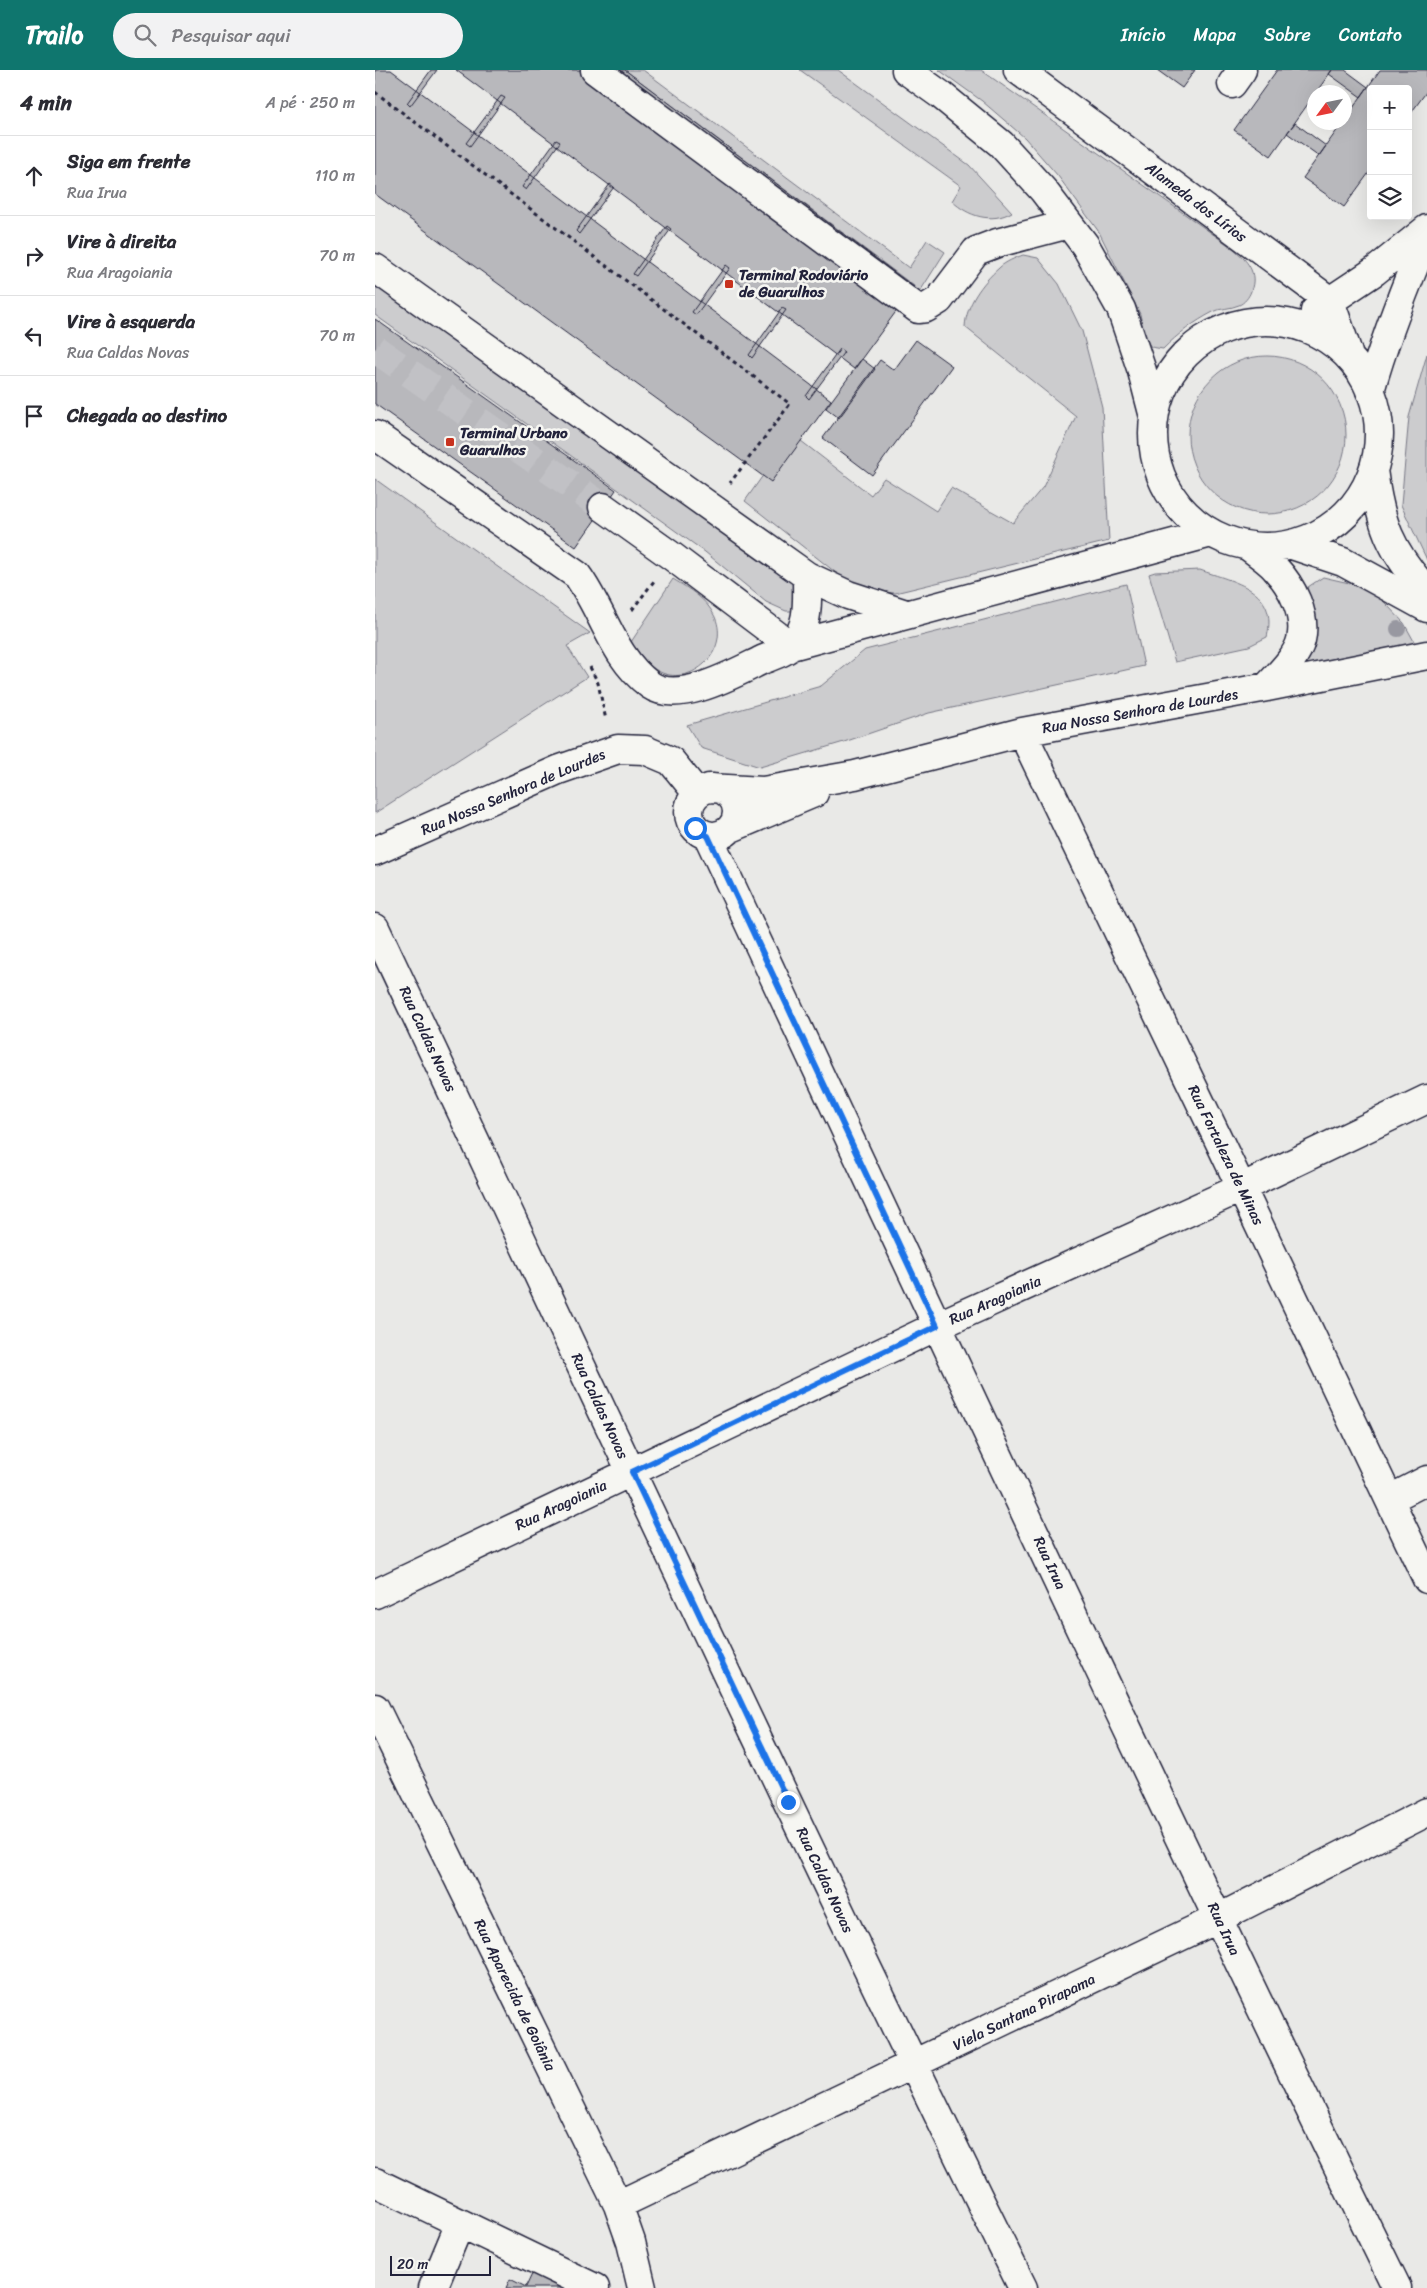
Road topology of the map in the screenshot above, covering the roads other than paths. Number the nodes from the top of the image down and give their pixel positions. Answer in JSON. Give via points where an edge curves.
{"nodes":[{"id":1,"x":595,"y":70,"type":"edge"},
{"id":2,"x":907,"y":70,"type":"edge"},
{"id":3,"x":1017,"y":70,"type":"edge"},
{"id":4,"x":1069,"y":224,"type":"junction"},
{"id":5,"x":1427,"y":229,"type":"edge"},
{"id":6,"x":1427,"y":235,"type":"edge"},
{"id":7,"x":375,"y":268,"type":"edge"},
{"id":8,"x":1330,"y":301,"type":"junction"},
{"id":9,"x":1294,"y":324,"type":"junction"},
{"id":10,"x":1348,"y":354,"type":"junction"},
{"id":11,"x":1371,"y":391,"type":"junction"},
{"id":12,"x":1154,"y":417,"type":"junction"},
{"id":13,"x":375,"y":436,"type":"edge"},
{"id":14,"x":1373,"y":470,"type":"junction"},
{"id":15,"x":603,"y":507,"type":"tunnel mouth"},
{"id":16,"x":1211,"y":533,"type":"junction"},
{"id":17,"x":1292,"y":545,"type":"junction"},
{"id":18,"x":1248,"y":546,"type":"junction"},
{"id":19,"x":807,"y":576,"type":"junction"},
{"id":20,"x":1427,"y":591,"type":"edge"},
{"id":21,"x":1427,"y":608,"type":"edge"},
{"id":22,"x":906,"y":614,"type":"junction"},
{"id":23,"x":791,"y":646,"type":"junction"},
{"id":24,"x":1427,"y":655,"type":"edge"},
{"id":25,"x":1267,"y":687,"type":"junction"},
{"id":26,"x":1022,"y":732,"type":"junction"},
{"id":27,"x":855,"y":776,"type":"junction"},
{"id":28,"x":703,"y":790,"type":"junction"},
{"id":29,"x":720,"y":832,"type":"junction"},
{"id":30,"x":375,"y":851,"type":"edge"},
{"id":31,"x":375,"y":928,"type":"edge"},
{"id":32,"x":1427,"y":1100,"type":"edge"},
{"id":33,"x":1241,"y":1188,"type":"junction"},
{"id":34,"x":937,"y":1326,"type":"junction"},
{"id":35,"x":632,"y":1472,"type":"junction"},
{"id":36,"x":1427,"y":1480,"type":"edge"},
{"id":37,"x":1390,"y":1499,"type":"junction"},
{"id":38,"x":1427,"y":1579,"type":"edge"},
{"id":39,"x":375,"y":1594,"type":"edge"},
{"id":40,"x":375,"y":1708,"type":"edge"},
{"id":41,"x":1427,"y":1812,"type":"edge"},
{"id":42,"x":1219,"y":1918,"type":"junction"},
{"id":43,"x":913,"y":2065,"type":"junction"},
{"id":44,"x":375,"y":2182,"type":"edge"},
{"id":45,"x":617,"y":2205,"type":"junction"},
{"id":46,"x":460,"y":2223,"type":"junction"},
{"id":47,"x":433,"y":2288,"type":"edge"},
{"id":48,"x":595,"y":2288,"type":"edge"},
{"id":49,"x":642,"y":2288,"type":"edge"},
{"id":50,"x":1023,"y":2288,"type":"edge"},
{"id":51,"x":1397,"y":2288,"type":"edge"}],
"edges":[{"from":1,"to":4,"type":"street","via":[[919,309],[939,300],[976,251]]},
{"from":2,"to":4,"type":"street","via":[[1001,144]]},
{"from":3,"to":8,"type":"street","name":"Alameda dos Lírios"},
{"from":4,"to":12,"type":"street","via":[[1085,245],[1121,309]]},
{"from":5,"to":8,"type":"street","via":[[1375,271]]},
{"from":6,"to":11,"type":"street","via":[[1397,305]]},
{"from":7,"to":19,"type":"street"},
{"from":8,"to":9,"type":"street"},
{"from":8,"to":10,"type":"street"},
{"from":9,"to":10,"type":"street","via":[[1328,340]]},
{"from":9,"to":12,"type":"street","via":[[1257,321],[1220,330],[1189,350],[1165,381]]},
{"from":10,"to":11,"type":"street"},
{"from":11,"to":14,"type":"street","via":[[1379,430]]},
{"from":12,"to":16,"type":"street","via":[[1154,450],[1164,484],[1183,512]]},
{"from":13,"to":23,"type":"street","via":[[577,575],[590,593],[622,655],[652,686],[665,691],[702,686]]},
{"from":14,"to":17,"type":"street","via":[[1356,504],[1349,511],[1328,530]]},
{"from":14,"to":20,"type":"street","via":[[1382,522],[1394,549],[1408,571]]},
{"from":15,"to":23,"type":"street"},
{"from":16,"to":18,"type":"street"},
{"from":16,"to":22,"type":"street"},
{"from":17,"to":18,"type":"street"},
{"from":17,"to":21,"type":"street","via":[[1343,562]]},
{"from":18,"to":25,"type":"street","via":[[1275,568],[1292,592],[1302,618],[1301,640],[1289,662]]},
{"from":19,"to":22,"type":"street","via":[[848,595]]},
{"from":19,"to":23,"type":"street","via":[[807,611],[803,629]]},
{"from":22,"to":23,"type":"street"},
{"from":24,"to":25,"type":"street","name":"Rua Nossa Senhora de Lourdes"},
{"from":25,"to":26,"type":"street","name":"Rua Nossa Senhora de Lourdes"},
{"from":26,"to":27,"type":"street","name":"Rua Nossa Senhora de Lourdes"},
{"from":26,"to":33,"type":"street","name":"Rua Fortaleza de Minas"},
{"from":27,"to":28,"type":"street","name":"Rua Nossa Senhora de Lourdes","via":[[763,791]]},
{"from":27,"to":29,"type":"street","name":"Rua Nossa Senhora de Lourdes"},
{"from":28,"to":29,"type":"street","via":[[689,806],[690,822],[700,833]]},
{"from":28,"to":29,"type":"street","via":[[726,792],[736,804],[736,821]]},
{"from":28,"to":30,"type":"street","name":"Rua Nossa Senhora de Lourdes","via":[[671,761],[645,750],[618,748],[558,770]]},
{"from":29,"to":34,"type":"street","name":"Rua Irua"},
{"from":31,"to":35,"type":"street","name":"Rua Caldas Novas"},
{"from":32,"to":33,"type":"street","name":"Rua Aragoiania"},
{"from":33,"to":34,"type":"street","name":"Rua Aragoiania"},
{"from":33,"to":37,"type":"street","name":"Rua Fortaleza de Minas"},
{"from":34,"to":35,"type":"street","name":"Rua Aragoiania"},
{"from":34,"to":42,"type":"street","name":"Rua Irua"},
{"from":35,"to":39,"type":"street","name":"Rua Aragoiania"},
{"from":35,"to":43,"type":"street","name":"Rua Caldas Novas"},
{"from":36,"to":37,"type":"street"},
{"from":37,"to":38,"type":"street","name":"Rua Fortaleza de Minas"},
{"from":40,"to":45,"type":"street","name":"Rua Aparecida de Goiânia"},
{"from":41,"to":42,"type":"street","name":"Viela Santana Pirapama"},
{"from":42,"to":43,"type":"street","name":"Viela Santana Pirapama"},
{"from":42,"to":51,"type":"street","name":"Rua Irua"},
{"from":43,"to":45,"type":"street","name":"Viela Santana Pirapama"},
{"from":43,"to":50,"type":"street","name":"Rua Caldas Novas"},
{"from":44,"to":46,"type":"street"},
{"from":45,"to":49,"type":"street","name":"Rua Aparecida de Goiânia","via":[[631,2242]]},
{"from":46,"to":47,"type":"street"},
{"from":46,"to":48,"type":"street"}]}
